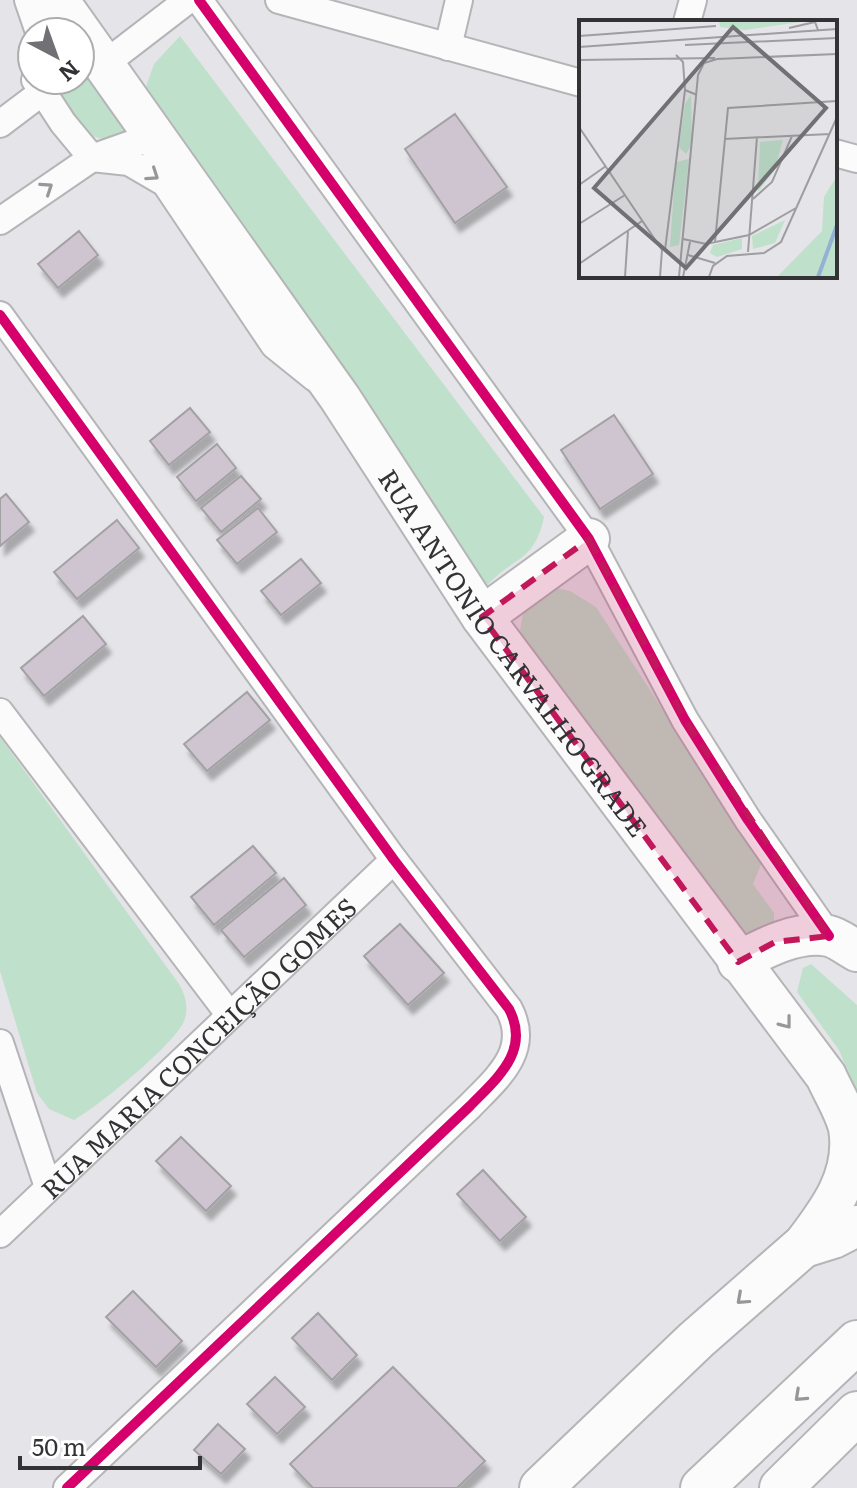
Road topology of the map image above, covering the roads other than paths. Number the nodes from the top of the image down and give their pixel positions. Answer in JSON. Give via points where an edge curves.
{"nodes":[{"id":1,"x":188,"y":0,"type":"edge"},
{"id":2,"x":199,"y":0,"type":"edge"},
{"id":3,"x":279,"y":0,"type":"edge"},
{"id":4,"x":459,"y":0,"type":"edge"},
{"id":5,"x":693,"y":0,"type":"edge"},
{"id":6,"x":688,"y":20,"type":"edge"},
{"id":7,"x":96,"y":40,"type":"edge"},
{"id":8,"x":448,"y":47,"type":"junction"},
{"id":9,"x":96,"y":51,"type":"edge"},
{"id":10,"x":579,"y":82,"type":"edge"},
{"id":11,"x":29,"y":96,"type":"edge"},
{"id":12,"x":49,"y":96,"type":"edge"},
{"id":13,"x":0,"y":124,"type":"edge"},
{"id":14,"x":157,"y":135,"type":"junction"},
{"id":15,"x":837,"y":154,"type":"edge"},
{"id":16,"x":92,"y":158,"type":"junction"},
{"id":17,"x":857,"y":159,"type":"edge"},
{"id":18,"x":1,"y":217,"type":"edge"},
{"id":19,"x":0,"y":315,"type":"edge"},
{"id":20,"x":340,"y":398,"type":"junction"},
{"id":21,"x":589,"y":539,"type":"junction"},
{"id":22,"x":482,"y":617,"type":"junction"},
{"id":23,"x":0,"y":712,"type":"edge"},
{"id":24,"x":394,"y":860,"type":"junction"},
{"id":25,"x":843,"y":944,"type":"edge"},
{"id":26,"x":738,"y":962,"type":"junction"},
{"id":27,"x":229,"y":1014,"type":"junction"},
{"id":28,"x":0,"y":1043,"type":"edge"},
{"id":29,"x":48,"y":1187,"type":"junction"},
{"id":30,"x":857,"y":1226,"type":"edge"},
{"id":31,"x":0,"y":1234,"type":"edge"},
{"id":32,"x":801,"y":1248,"type":"junction"},
{"id":33,"x":857,"y":1342,"type":"edge"},
{"id":34,"x":849,"y":1425,"type":"edge"},
{"id":35,"x":67,"y":1488,"type":"edge"},
{"id":36,"x":541,"y":1488,"type":"edge"},
{"id":37,"x":702,"y":1488,"type":"edge"},
{"id":38,"x":781,"y":1488,"type":"edge"}],
"edges":[{"from":1,"to":7,"type":"street"},
{"from":2,"to":21,"type":"street"},
{"from":3,"to":8,"type":"street"},
{"from":4,"to":8,"type":"street"},
{"from":5,"to":6,"type":"street"},
{"from":8,"to":10,"type":"street"},
{"from":9,"to":14,"type":"main road","name":"RUA ANTONIO CARVALHO GRADE"},
{"from":11,"to":13,"type":"street"},
{"from":12,"to":16,"type":"street"},
{"from":14,"to":16,"type":"street"},
{"from":14,"to":20,"type":"main road","name":"RUA ANTONIO CARVALHO GRADE"},
{"from":15,"to":17,"type":"street"},
{"from":18,"to":16,"type":"street","one_way":true},
{"from":16,"to":20,"type":"street","one_way":true,"via":[[129,162],[165,183],[274,345]]},
{"from":19,"to":24,"type":"street"},
{"from":20,"to":22,"type":"main road","name":"RUA ANTONIO CARVALHO GRADE"},
{"from":21,"to":22,"type":"main road"},
{"from":21,"to":25,"type":"street","via":[[685,720]]},
{"from":22,"to":26,"type":"main road","name":"RUA ANTONIO CARVALHO GRADE"},
{"from":23,"to":27,"type":"street"},
{"from":24,"to":27,"type":"street","name":"RUA MARIA CONCEIÇÃO GOMES"},
{"from":24,"to":35,"type":"street","via":[[509,1009],[517,1035],[511,1060],[470,1106]]},
{"from":25,"to":26,"type":"main road","via":[[775,942]]},
{"from":26,"to":32,"type":"main road","name":"RUA ANTONIO CARVALHO GRADE","one_way":true,"via":[[826,1076],[849,1128],[849,1169],[837,1200]]},
{"from":27,"to":29,"type":"street","name":"RUA MARIA CONCEIÇÃO GOMES"},
{"from":28,"to":29,"type":"street"},
{"from":29,"to":31,"type":"street","name":"RUA MARIA CONCEIÇÃO GOMES"},
{"from":30,"to":32,"type":"main road"},
{"from":32,"to":36,"type":"highway","one_way":true},
{"from":33,"to":37,"type":"highway","one_way":true},
{"from":34,"to":38,"type":"highway"}]}
